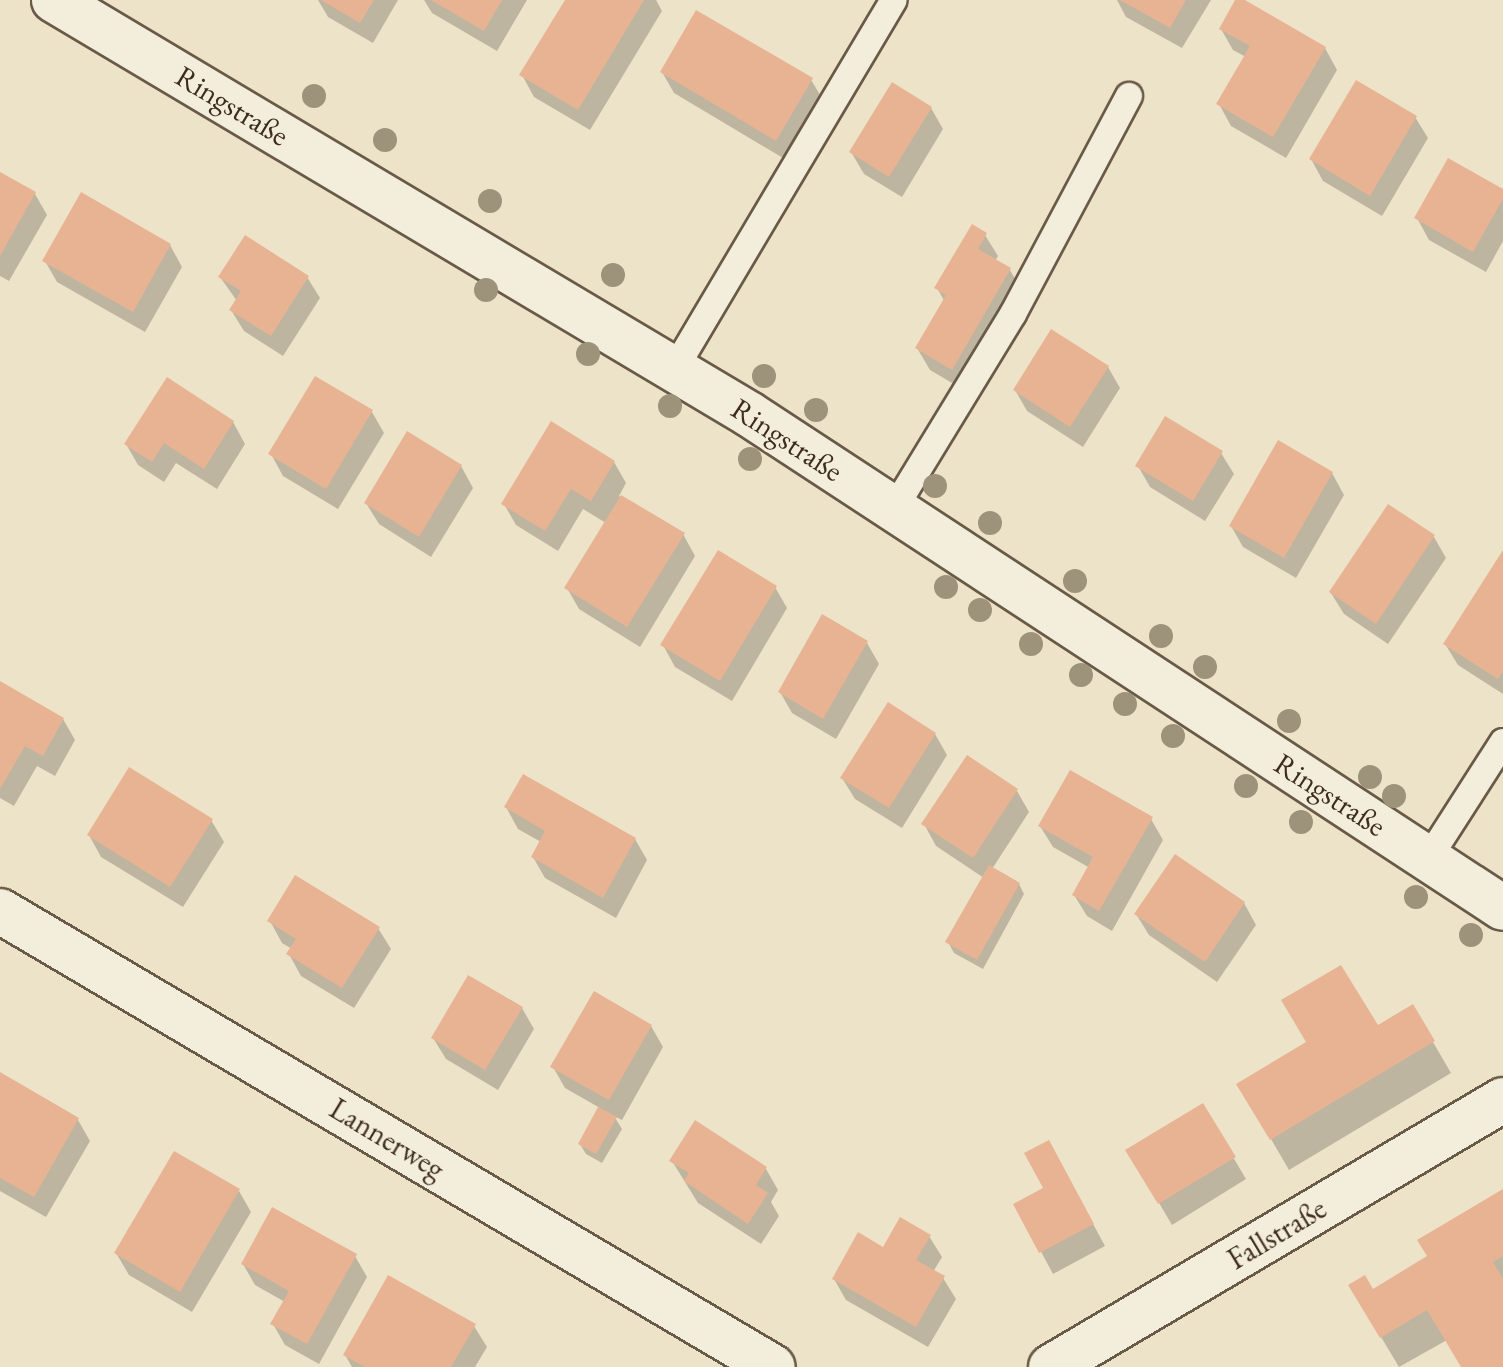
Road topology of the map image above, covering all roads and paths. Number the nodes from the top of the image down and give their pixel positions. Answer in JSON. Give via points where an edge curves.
{"nodes":[{"id":1,"x":54,"y":0,"type":"edge"},
{"id":2,"x":894,"y":0,"type":"edge"},
{"id":3,"x":1129,"y":96,"type":"dead end"},
{"id":4,"x":674,"y":370,"type":"junction"},
{"id":5,"x":894,"y":509,"type":"junction"},
{"id":6,"x":1503,"y":742,"type":"edge"},
{"id":7,"x":1428,"y":859,"type":"junction"},
{"id":8,"x":1503,"y":908,"type":"edge"},
{"id":9,"x":0,"y":911,"type":"edge"},
{"id":10,"x":1503,"y":1100,"type":"edge"},
{"id":11,"x":773,"y":1367,"type":"edge"},
{"id":12,"x":1051,"y":1367,"type":"edge"}],
"edges":[{"from":1,"to":4,"type":"street","name":"Ringstraße"},
{"from":2,"to":4,"type":"lane"},
{"from":3,"to":5,"type":"lane","via":[[1013,314]]},
{"from":4,"to":5,"type":"street","name":"Ringstraße"},
{"from":5,"to":7,"type":"street","name":"Ringstraße"},
{"from":6,"to":7,"type":"lane"},
{"from":7,"to":8,"type":"street","name":"Ringstraße"},
{"from":9,"to":11,"type":"street","name":"Lannerweg"},
{"from":10,"to":12,"type":"street","name":"Fallstraße"}]}
